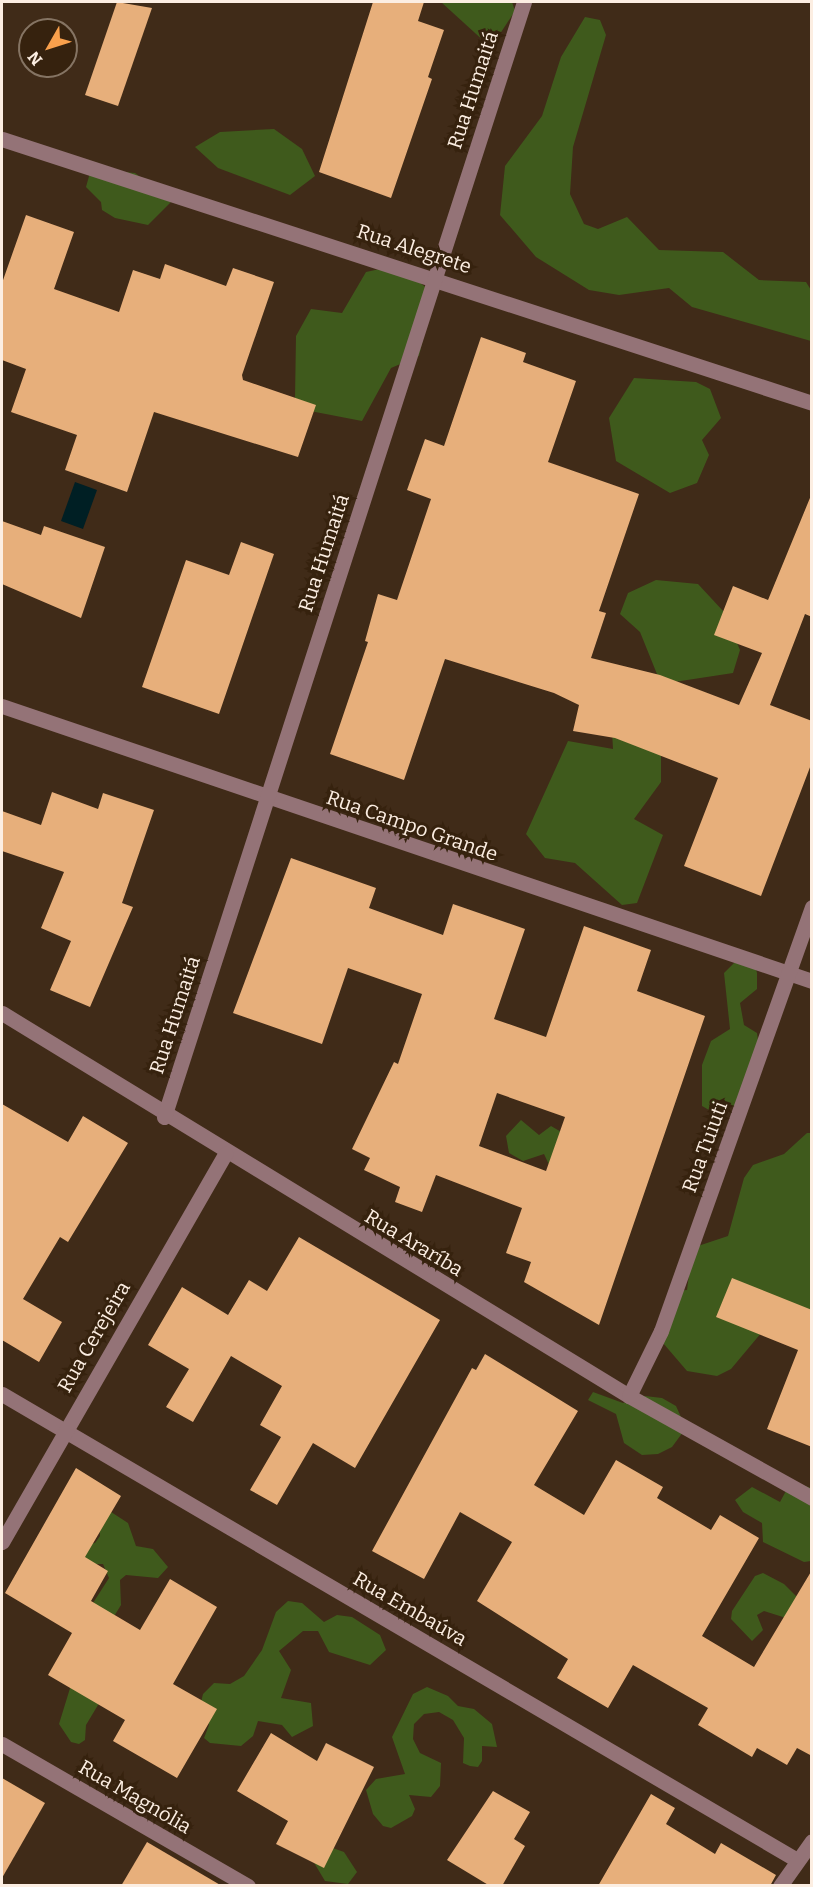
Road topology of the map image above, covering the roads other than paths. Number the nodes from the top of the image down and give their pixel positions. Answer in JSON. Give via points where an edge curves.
{"nodes":[{"id":1,"x":524,"y":2,"type":"edge"},
{"id":2,"x":2,"y":139,"type":"edge"},
{"id":3,"x":434,"y":277,"type":"junction"},
{"id":4,"x":812,"y":403,"type":"edge"},
{"id":5,"x":2,"y":706,"type":"edge"},
{"id":6,"x":267,"y":799,"type":"junction"},
{"id":7,"x":812,"y":907,"type":"edge"},
{"id":8,"x":789,"y":974,"type":"junction"},
{"id":9,"x":812,"y":981,"type":"edge"},
{"id":10,"x":2,"y":1014,"type":"edge"},
{"id":11,"x":164,"y":1117,"type":"junction"},
{"id":12,"x":225,"y":1154,"type":"junction"},
{"id":13,"x":2,"y":1394,"type":"edge"},
{"id":14,"x":629,"y":1396,"type":"junction"},
{"id":15,"x":65,"y":1429,"type":"junction"},
{"id":16,"x":812,"y":1498,"type":"edge"},
{"id":17,"x":2,"y":1542,"type":"edge"},
{"id":18,"x":2,"y":1744,"type":"edge"},
{"id":19,"x":812,"y":1840,"type":"edge"},
{"id":20,"x":797,"y":1860,"type":"junction"},
{"id":21,"x":248,"y":1886,"type":"edge"},
{"id":22,"x":780,"y":1886,"type":"edge"}],
"edges":[{"from":1,"to":3,"type":"street","name":"Rua Humaitá"},
{"from":2,"to":3,"type":"street","name":"Rua Alegrete"},
{"from":3,"to":4,"type":"street","name":"Rua Alegrete"},
{"from":3,"to":6,"type":"street","name":"Rua Humaitá"},
{"from":5,"to":6,"type":"street","name":"Rua Campo Grande"},
{"from":6,"to":8,"type":"street","name":"Rua Campo Grande"},
{"from":6,"to":11,"type":"street","name":"Rua Humaitá"},
{"from":7,"to":8,"type":"street","name":"Rua Tuiuti"},
{"from":8,"to":9,"type":"street","name":"Rua Campo Grande"},
{"from":8,"to":14,"type":"street","name":"Rua Tuiuti","via":[[661,1331]]},
{"from":10,"to":11,"type":"street","name":"Rua Araríba"},
{"from":11,"to":12,"type":"street","name":"Rua Araríba"},
{"from":12,"to":14,"type":"street","name":"Rua Araríba"},
{"from":12,"to":15,"type":"street","name":"Rua Cerejeira"},
{"from":13,"to":15,"type":"street","name":"Rua Embaúva"},
{"from":14,"to":16,"type":"street","name":"Rua Araríba"},
{"from":15,"to":17,"type":"street","name":"Rua Cerejeira"},
{"from":15,"to":20,"type":"street","name":"Rua Embaúva"},
{"from":18,"to":21,"type":"street","name":"Rua Magnólia"},
{"from":19,"to":20,"type":"street"},
{"from":20,"to":22,"type":"street"}]}
